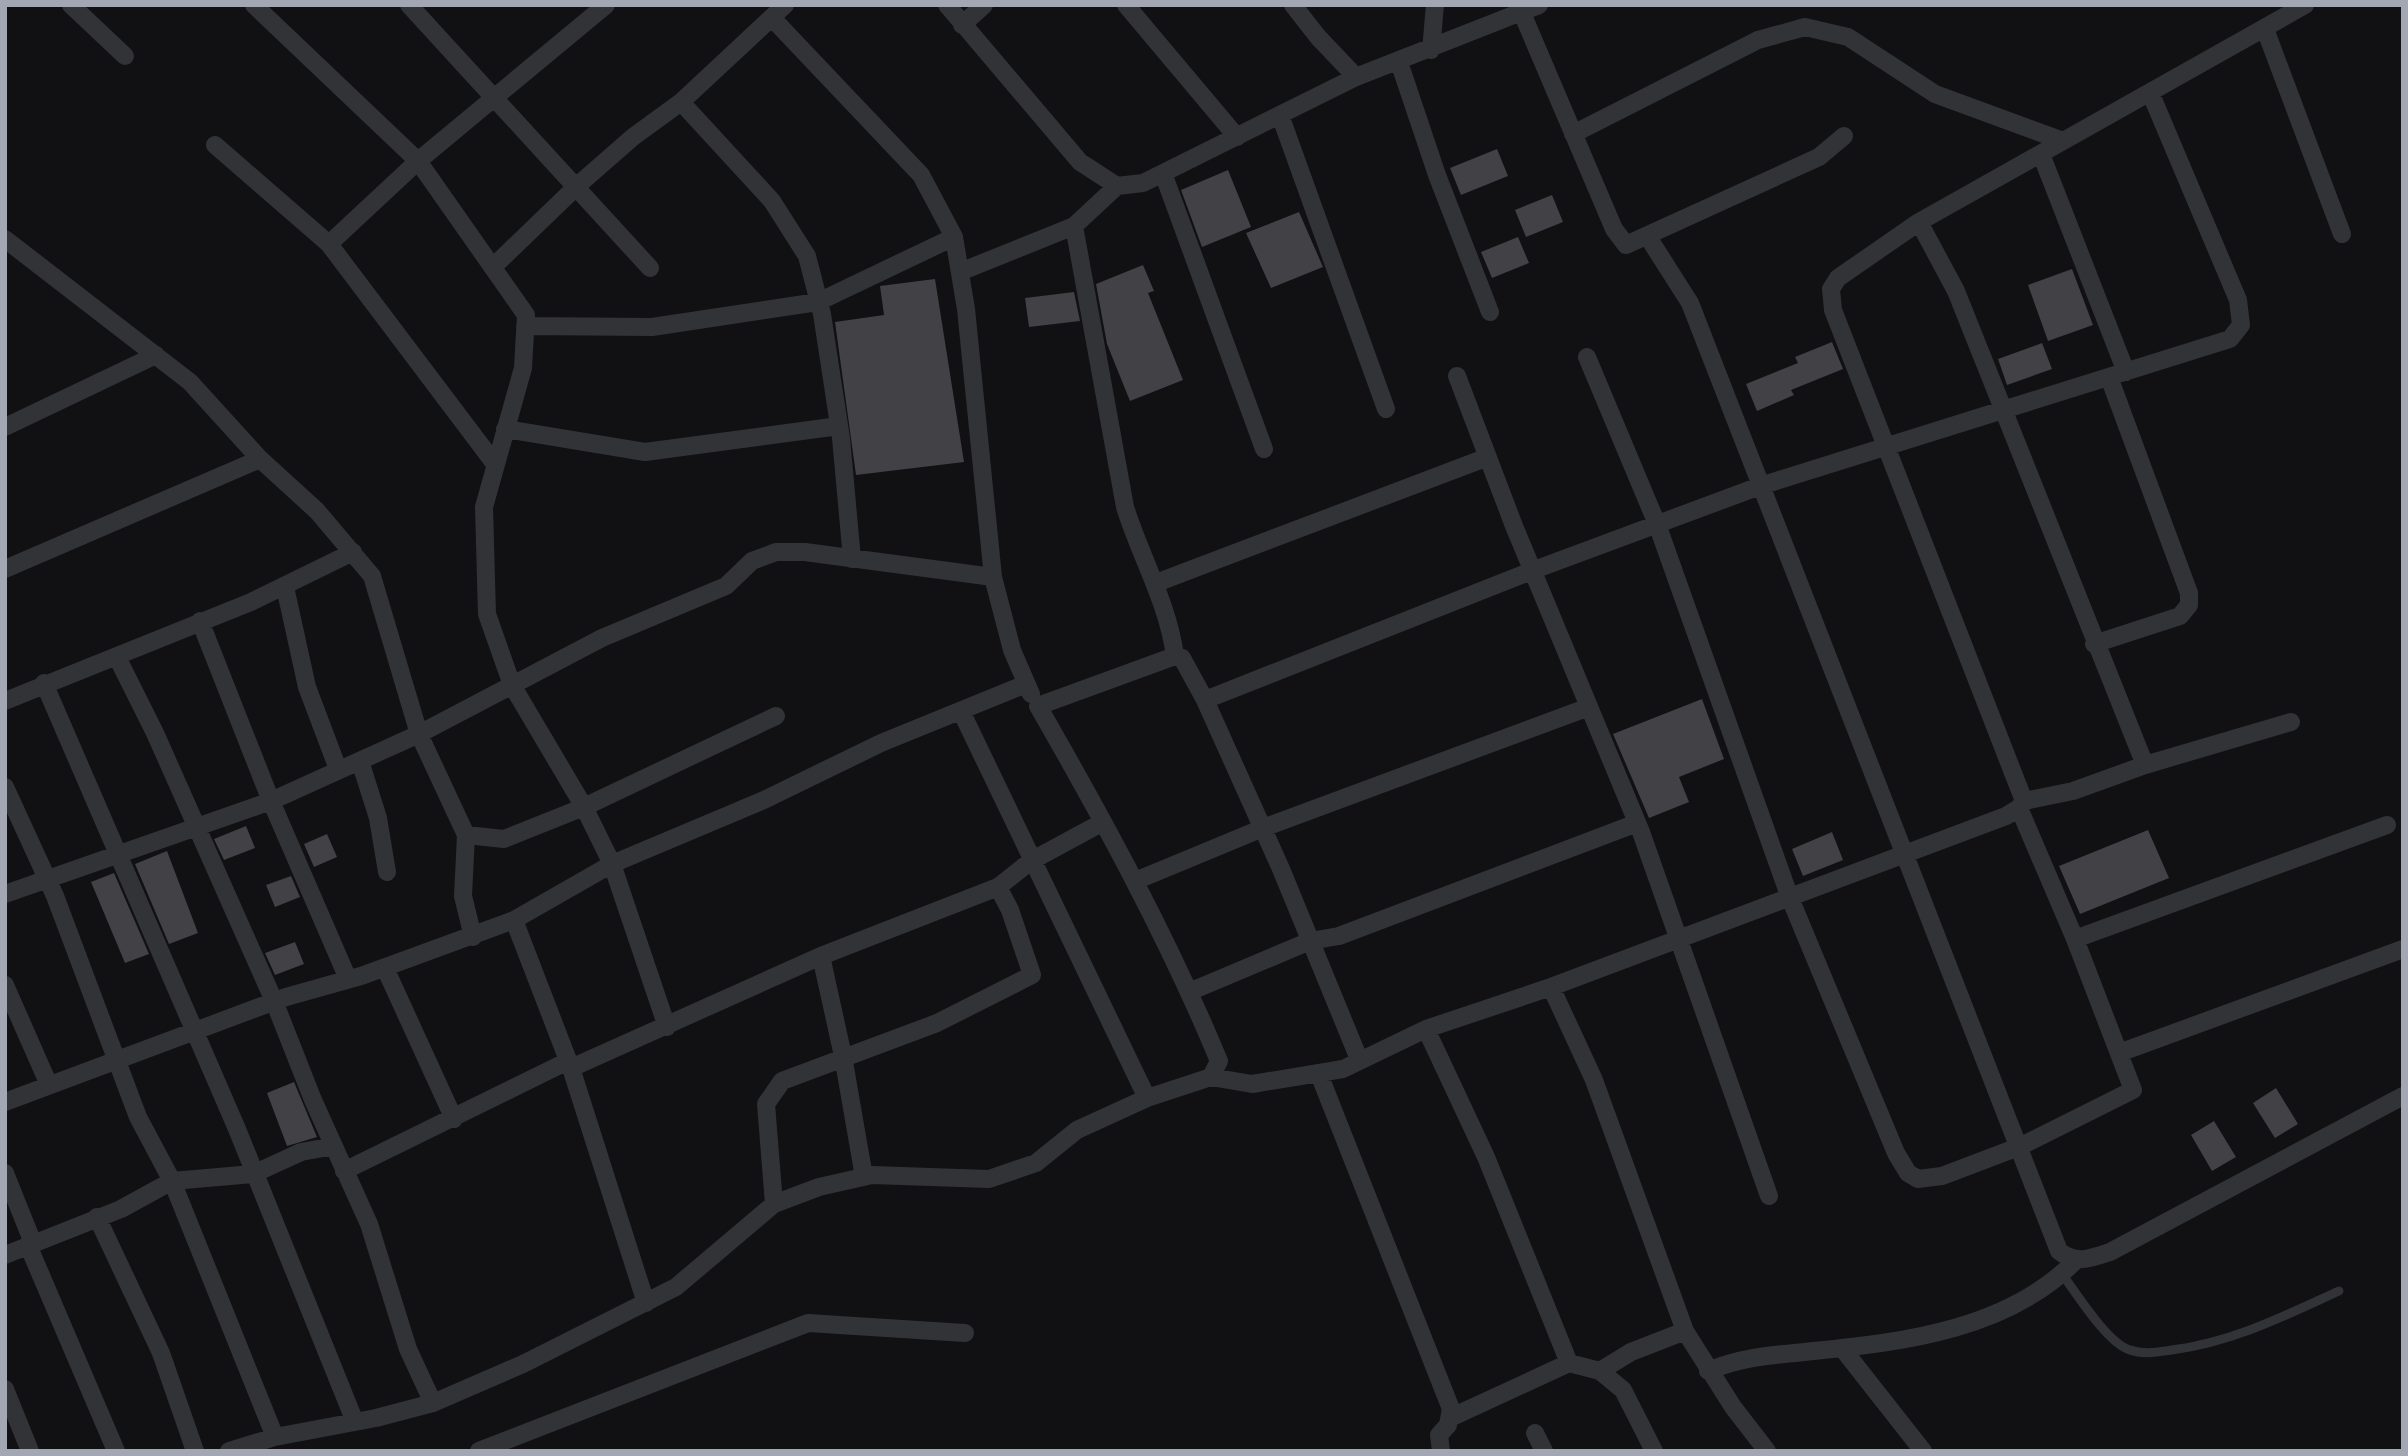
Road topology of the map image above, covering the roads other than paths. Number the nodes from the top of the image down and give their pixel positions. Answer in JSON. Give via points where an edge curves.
{"nodes":[{"id":1,"x":71,"y":5,"type":"edge"},
{"id":2,"x":254,"y":5,"type":"edge"},
{"id":3,"x":409,"y":5,"type":"edge"},
{"id":4,"x":947,"y":5,"type":"edge"},
{"id":5,"x":984,"y":5,"type":"edge"},
{"id":6,"x":1126,"y":5,"type":"edge"},
{"id":7,"x":1293,"y":5,"type":"edge"},
{"id":8,"x":1435,"y":5,"type":"edge"},
{"id":9,"x":1539,"y":5,"type":"edge"},
{"id":10,"x":2305,"y":5,"type":"edge"},
{"id":11,"x":601,"y":7,"type":"edge"},
{"id":12,"x":779,"y":12,"type":"edge"},
{"id":13,"x":1522,"y":13,"type":"junction"},
{"id":14,"x":962,"y":24,"type":"junction"},
{"id":15,"x":2265,"y":29,"type":"junction"},
{"id":16,"x":1431,"y":50,"type":"junction"},
{"id":17,"x":125,"y":56,"type":"dead end"},
{"id":18,"x":1399,"y":62,"type":"junction"},
{"id":19,"x":1356,"y":77,"type":"junction"},
{"id":20,"x":2150,"y":92,"type":"junction"},
{"id":21,"x":495,"y":96,"type":"junction"},
{"id":22,"x":681,"y":102,"type":"junction"},
{"id":23,"x":1280,"y":115,"type":"junction"},
{"id":24,"x":1573,"y":134,"type":"junction"},
{"id":25,"x":1237,"y":136,"type":"junction"},
{"id":26,"x":1844,"y":136,"type":"dead end"},
{"id":27,"x":2063,"y":141,"type":"junction"},
{"id":28,"x":215,"y":145,"type":"dead end"},
{"id":29,"x":2041,"y":154,"type":"junction"},
{"id":30,"x":418,"y":161,"type":"junction"},
{"id":31,"x":1163,"y":173,"type":"junction"},
{"id":32,"x":577,"y":186,"type":"junction"},
{"id":33,"x":1117,"y":186,"type":"junction"},
{"id":34,"x":1919,"y":222,"type":"junction"},
{"id":35,"x":1074,"y":226,"type":"junction"},
{"id":36,"x":2342,"y":234,"type":"dead end"},
{"id":37,"x":954,"y":237,"type":"junction"},
{"id":38,"x":1648,"y":237,"type":"junction"},
{"id":39,"x":5,"y":239,"type":"edge"},
{"id":40,"x":329,"y":244,"type":"junction"},
{"id":41,"x":494,"y":266,"type":"junction"},
{"id":42,"x":650,"y":268,"type":"dead end"},
{"id":43,"x":960,"y":272,"type":"junction"},
{"id":44,"x":818,"y":302,"type":"junction"},
{"id":45,"x":1490,"y":312,"type":"dead end"},
{"id":46,"x":525,"y":326,"type":"junction"},
{"id":47,"x":156,"y":355,"type":"junction"},
{"id":48,"x":1587,"y":357,"type":"dead end"},
{"id":49,"x":2118,"y":374,"type":"junction"},
{"id":50,"x":1457,"y":376,"type":"dead end"},
{"id":51,"x":1385,"y":409,"type":"dead end"},
{"id":52,"x":2001,"y":410,"type":"junction"},
{"id":53,"x":5,"y":426,"type":"edge"},
{"id":54,"x":839,"y":426,"type":"junction"},
{"id":55,"x":505,"y":429,"type":"junction"},
{"id":56,"x":1886,"y":447,"type":"junction"},
{"id":57,"x":1264,"y":449,"type":"dead end"},
{"id":58,"x":1488,"y":457,"type":"junction"},
{"id":59,"x":260,"y":458,"type":"junction"},
{"id":60,"x":495,"y":464,"type":"junction"},
{"id":61,"x":1760,"y":486,"type":"junction"},
{"id":62,"x":1657,"y":524,"type":"junction"},
{"id":63,"x":353,"y":552,"type":"junction"},
{"id":64,"x":852,"y":559,"type":"junction"},
{"id":65,"x":5,"y":569,"type":"edge"},
{"id":66,"x":1534,"y":570,"type":"junction"},
{"id":67,"x":993,"y":577,"type":"junction"},
{"id":68,"x":1156,"y":583,"type":"junction"},
{"id":69,"x":285,"y":587,"type":"junction"},
{"id":70,"x":200,"y":621,"type":"junction"},
{"id":71,"x":2094,"y":645,"type":"junction"},
{"id":72,"x":1175,"y":656,"type":"junction"},
{"id":73,"x":117,"y":657,"type":"junction"},
{"id":74,"x":44,"y":683,"type":"junction"},
{"id":75,"x":1026,"y":684,"type":"junction"},
{"id":76,"x":512,"y":685,"type":"junction"},
{"id":77,"x":1205,"y":700,"type":"junction"},
{"id":78,"x":5,"y":701,"type":"edge"},
{"id":79,"x":1038,"y":706,"type":"junction"},
{"id":80,"x":1589,"y":707,"type":"junction"},
{"id":81,"x":961,"y":711,"type":"junction"},
{"id":82,"x":776,"y":716,"type":"dead end"},
{"id":83,"x":2291,"y":722,"type":"dead end"},
{"id":84,"x":419,"y":734,"type":"junction"},
{"id":85,"x":360,"y":761,"type":"junction"},
{"id":86,"x":2145,"y":765,"type":"junction"},
{"id":87,"x":338,"y":769,"type":"junction"},
{"id":88,"x":5,"y":788,"type":"edge"},
{"id":89,"x":271,"y":801,"type":"junction"},
{"id":90,"x":2021,"y":804,"type":"junction"},
{"id":91,"x":584,"y":807,"type":"junction"},
{"id":92,"x":1103,"y":822,"type":"junction"},
{"id":93,"x":1637,"y":823,"type":"junction"},
{"id":94,"x":196,"y":825,"type":"junction"},
{"id":95,"x":2387,"y":825,"type":"dead end"},
{"id":96,"x":1263,"y":828,"type":"junction"},
{"id":97,"x":466,"y":835,"type":"junction"},
{"id":98,"x":119,"y":852,"type":"junction"},
{"id":99,"x":1904,"y":853,"type":"junction"},
{"id":100,"x":1031,"y":861,"type":"junction"},
{"id":101,"x":612,"y":864,"type":"junction"},
{"id":102,"x":387,"y":872,"type":"dead end"},
{"id":103,"x":46,"y":881,"type":"junction"},
{"id":104,"x":1135,"y":881,"type":"junction"},
{"id":105,"x":998,"y":887,"type":"junction"},
{"id":106,"x":5,"y":894,"type":"edge"},
{"id":107,"x":1790,"y":898,"type":"junction"},
{"id":108,"x":514,"y":920,"type":"junction"},
{"id":109,"x":473,"y":937,"type":"junction"},
{"id":110,"x":1679,"y":937,"type":"junction"},
{"id":111,"x":2075,"y":939,"type":"junction"},
{"id":112,"x":1310,"y":941,"type":"junction"},
{"id":113,"x":2403,"y":950,"type":"edge"},
{"id":114,"x":821,"y":956,"type":"junction"},
{"id":115,"x":384,"y":968,"type":"junction"},
{"id":116,"x":348,"y":979,"type":"junction"},
{"id":117,"x":5,"y":985,"type":"edge"},
{"id":118,"x":1551,"y":987,"type":"junction"},
{"id":119,"x":1189,"y":992,"type":"junction"},
{"id":120,"x":275,"y":1001,"type":"junction"},
{"id":121,"x":667,"y":1027,"type":"junction"},
{"id":122,"x":1426,"y":1029,"type":"junction"},
{"id":123,"x":195,"y":1032,"type":"junction"},
{"id":124,"x":2119,"y":1053,"type":"junction"},
{"id":125,"x":843,"y":1056,"type":"junction"},
{"id":126,"x":1359,"y":1059,"type":"junction"},
{"id":127,"x":116,"y":1060,"type":"junction"},
{"id":128,"x":570,"y":1065,"type":"junction"},
{"id":129,"x":1319,"y":1074,"type":"junction"},
{"id":130,"x":1211,"y":1077,"type":"junction"},
{"id":131,"x":49,"y":1085,"type":"junction"},
{"id":132,"x":2403,"y":1096,"type":"edge"},
{"id":133,"x":1147,"y":1098,"type":"junction"},
{"id":134,"x":5,"y":1102,"type":"edge"},
{"id":135,"x":454,"y":1119,"type":"junction"},
{"id":136,"x":334,"y":1146,"type":"junction"},
{"id":137,"x":2021,"y":1146,"type":"junction"},
{"id":138,"x":344,"y":1171,"type":"junction"},
{"id":139,"x":5,"y":1173,"type":"edge"},
{"id":140,"x":253,"y":1174,"type":"junction"},
{"id":141,"x":864,"y":1177,"type":"junction"},
{"id":142,"x":172,"y":1181,"type":"junction"},
{"id":143,"x":1769,"y":1195,"type":"dead end"},
{"id":144,"x":774,"y":1205,"type":"junction"},
{"id":145,"x":97,"y":1217,"type":"junction"},
{"id":146,"x":31,"y":1244,"type":"junction"},
{"id":147,"x":5,"y":1255,"type":"edge"},
{"id":148,"x":2077,"y":1259,"type":"junction"},
{"id":149,"x":2062,"y":1275,"type":"junction"},
{"id":150,"x":2339,"y":1290,"type":"dead end"},
{"id":151,"x":646,"y":1303,"type":"junction"},
{"id":152,"x":1685,"y":1331,"type":"junction"},
{"id":153,"x":965,"y":1333,"type":"dead end"},
{"id":154,"x":1842,"y":1348,"type":"junction"},
{"id":155,"x":1569,"y":1363,"type":"junction"},
{"id":156,"x":1600,"y":1371,"type":"junction"},
{"id":157,"x":1709,"y":1371,"type":"junction"},
{"id":158,"x":5,"y":1389,"type":"edge"},
{"id":159,"x":433,"y":1403,"type":"junction"},
{"id":160,"x":1452,"y":1418,"type":"junction"},
{"id":161,"x":355,"y":1422,"type":"junction"},
{"id":162,"x":1535,"y":1433,"type":"dead end"},
{"id":163,"x":275,"y":1437,"type":"junction"},
{"id":164,"x":30,"y":1451,"type":"edge"},
{"id":165,"x":116,"y":1451,"type":"edge"},
{"id":166,"x":195,"y":1451,"type":"edge"},
{"id":167,"x":229,"y":1451,"type":"edge"},
{"id":168,"x":480,"y":1451,"type":"edge"},
{"id":169,"x":1441,"y":1451,"type":"edge"},
{"id":170,"x":1544,"y":1451,"type":"edge"},
{"id":171,"x":1654,"y":1451,"type":"edge"},
{"id":172,"x":1767,"y":1451,"type":"edge"},
{"id":173,"x":1923,"y":1451,"type":"edge"}],
"edges":[{"from":1,"to":17,"type":"street"},
{"from":2,"to":30,"type":"street"},
{"from":3,"to":21,"type":"street"},
{"from":4,"to":14,"type":"street"},
{"from":5,"to":14,"type":"street"},
{"from":6,"to":25,"type":"street"},
{"from":7,"to":19,"type":"street"},
{"from":8,"to":16,"type":"street"},
{"from":9,"to":13,"type":"street"},
{"from":10,"to":15,"type":"street"},
{"from":11,"to":21,"type":"street"},
{"from":12,"to":22,"type":"street"},
{"from":12,"to":37,"type":"street","via":[[922,175]]},
{"from":13,"to":16,"type":"street"},
{"from":13,"to":24,"type":"street"},
{"from":14,"to":33,"type":"street","via":[[1080,162]]},
{"from":15,"to":20,"type":"street"},
{"from":15,"to":36,"type":"street"},
{"from":16,"to":18,"type":"street"},
{"from":18,"to":19,"type":"street"},
{"from":18,"to":45,"type":"street"},
{"from":19,"to":23,"type":"street"},
{"from":20,"to":27,"type":"street"},
{"from":20,"to":49,"type":"street","via":[[2238,300],[2241,325],[2230,339]]},
{"from":21,"to":30,"type":"street"},
{"from":21,"to":32,"type":"street","via":[[548,160]]},
{"from":22,"to":32,"type":"street","via":[[633,136]]},
{"from":22,"to":44,"type":"street","via":[[772,201],[790,227],[807,256]]},
{"from":23,"to":25,"type":"street"},
{"from":23,"to":51,"type":"street"},
{"from":24,"to":27,"type":"street","via":[[1758,40],[1805,27],[1848,37],[1935,93]]},
{"from":24,"to":38,"type":"street","via":[[1614,229],[1626,245]]},
{"from":25,"to":31,"type":"street"},
{"from":26,"to":38,"type":"street","via":[[1819,157]]},
{"from":27,"to":29,"type":"street"},
{"from":28,"to":40,"type":"street"},
{"from":29,"to":34,"type":"street"},
{"from":29,"to":49,"type":"street"},
{"from":30,"to":40,"type":"street"},
{"from":30,"to":41,"type":"street"},
{"from":31,"to":33,"type":"street","via":[[1143,183]]},
{"from":31,"to":57,"type":"street"},
{"from":32,"to":41,"type":"street"},
{"from":32,"to":42,"type":"street"},
{"from":33,"to":35,"type":"street"},
{"from":34,"to":52,"type":"street","via":[[1956,291]]},
{"from":34,"to":56,"type":"street","via":[[1838,278],[1831,289],[1833,310]]},
{"from":35,"to":43,"type":"street"},
{"from":35,"to":68,"type":"street","via":[[1125,508],[1136,544]]},
{"from":37,"to":43,"type":"street"},
{"from":37,"to":44,"type":"street"},
{"from":38,"to":61,"type":"street","via":[[1690,303]]},
{"from":39,"to":47,"type":"street"},
{"from":40,"to":60,"type":"street"},
{"from":41,"to":46,"type":"street","via":[[526,315]]},
{"from":43,"to":67,"type":"street"},
{"from":44,"to":46,"type":"street","via":[[652,327]]},
{"from":44,"to":54,"type":"street"},
{"from":46,"to":55,"type":"street","via":[[523,368]]},
{"from":47,"to":53,"type":"street"},
{"from":47,"to":59,"type":"street","via":[[190,382]]},
{"from":48,"to":62,"type":"street"},
{"from":49,"to":52,"type":"street"},
{"from":49,"to":71,"type":"street","via":[[2189,593],[2189,605],[2180,616]]},
{"from":50,"to":58,"type":"street"},
{"from":52,"to":56,"type":"street"},
{"from":52,"to":71,"type":"street"},
{"from":54,"to":55,"type":"street","via":[[646,452]]},
{"from":54,"to":64,"type":"street"},
{"from":55,"to":60,"type":"street"},
{"from":56,"to":61,"type":"street"},
{"from":56,"to":90,"type":"street"},
{"from":58,"to":66,"type":"street"},
{"from":58,"to":68,"type":"street"},
{"from":59,"to":63,"type":"street"},
{"from":59,"to":65,"type":"street"},
{"from":60,"to":76,"type":"street","via":[[484,507],[487,614]]},
{"from":61,"to":62,"type":"street"},
{"from":61,"to":99,"type":"street"},
{"from":62,"to":66,"type":"street"},
{"from":62,"to":107,"type":"street"},
{"from":63,"to":69,"type":"street"},
{"from":63,"to":84,"type":"street","via":[[372,576]]},
{"from":64,"to":67,"type":"street"},
{"from":64,"to":76,"type":"street","via":[[776,552],[752,561],[726,586],[602,638]]},
{"from":66,"to":77,"type":"street"},
{"from":66,"to":80,"type":"street"},
{"from":67,"to":75,"type":"street"},
{"from":68,"to":72,"type":"street"},
{"from":69,"to":70,"type":"street"},
{"from":69,"to":87,"type":"street","via":[[307,687]]},
{"from":70,"to":73,"type":"street"},
{"from":70,"to":89,"type":"street"},
{"from":71,"to":86,"type":"street"},
{"from":72,"to":77,"type":"street","via":[[1182,659]]},
{"from":72,"to":79,"type":"street"},
{"from":73,"to":74,"type":"street"},
{"from":73,"to":94,"type":"street"},
{"from":74,"to":78,"type":"street"},
{"from":74,"to":98,"type":"street"},
{"from":75,"to":79,"type":"street"},
{"from":75,"to":81,"type":"street"},
{"from":76,"to":84,"type":"street"},
{"from":76,"to":91,"type":"street"},
{"from":77,"to":96,"type":"street"},
{"from":79,"to":92,"type":"street"},
{"from":80,"to":93,"type":"street"},
{"from":80,"to":96,"type":"street"},
{"from":81,"to":100,"type":"street"},
{"from":81,"to":101,"type":"street"},
{"from":82,"to":91,"type":"street"},
{"from":83,"to":86,"type":"street"},
{"from":84,"to":85,"type":"street"},
{"from":84,"to":97,"type":"street"},
{"from":85,"to":87,"type":"street"},
{"from":85,"to":102,"type":"street","via":[[379,818]]},
{"from":86,"to":90,"type":"street"},
{"from":87,"to":89,"type":"street"},
{"from":88,"to":103,"type":"street"},
{"from":89,"to":94,"type":"street"},
{"from":89,"to":116,"type":"street"},
{"from":90,"to":99,"type":"street","via":[[2006,816]]},
{"from":90,"to":111,"type":"street"},
{"from":91,"to":97,"type":"street","via":[[504,839]]},
{"from":91,"to":101,"type":"street"},
{"from":92,"to":100,"type":"street"},
{"from":92,"to":104,"type":"street"},
{"from":93,"to":110,"type":"street"},
{"from":93,"to":112,"type":"street","via":[[1339,936]]},
{"from":94,"to":98,"type":"street"},
{"from":94,"to":120,"type":"street"},
{"from":95,"to":111,"type":"street"},
{"from":96,"to":104,"type":"street"},
{"from":96,"to":112,"type":"street"},
{"from":97,"to":109,"type":"street","via":[[463,895]]},
{"from":98,"to":103,"type":"street"},
{"from":98,"to":123,"type":"street"},
{"from":99,"to":107,"type":"street"},
{"from":99,"to":137,"type":"street"},
{"from":100,"to":105,"type":"street"},
{"from":100,"to":133,"type":"street"},
{"from":101,"to":108,"type":"street"},
{"from":101,"to":121,"type":"street"},
{"from":103,"to":106,"type":"street"},
{"from":103,"to":127,"type":"street"},
{"from":104,"to":119,"type":"street"},
{"from":105,"to":114,"type":"street"},
{"from":105,"to":125,"type":"street","via":[[1032,975],[937,1023]]},
{"from":107,"to":110,"type":"street"},
{"from":107,"to":137,"type":"street","via":[[1908,1173],[1918,1179],[1942,1176]]},
{"from":108,"to":109,"type":"street"},
{"from":108,"to":128,"type":"street"},
{"from":109,"to":115,"type":"street"},
{"from":110,"to":118,"type":"street"},
{"from":110,"to":143,"type":"street"},
{"from":111,"to":124,"type":"street"},
{"from":112,"to":119,"type":"street"},
{"from":112,"to":126,"type":"street"},
{"from":113,"to":124,"type":"street"},
{"from":114,"to":121,"type":"street"},
{"from":114,"to":125,"type":"street"},
{"from":115,"to":116,"type":"street"},
{"from":115,"to":135,"type":"street"},
{"from":116,"to":120,"type":"street"},
{"from":117,"to":131,"type":"street"},
{"from":118,"to":122,"type":"street"},
{"from":118,"to":152,"type":"street","via":[[1594,1080]]},
{"from":119,"to":130,"type":"street","via":[[1219,1060]]},
{"from":120,"to":123,"type":"street"},
{"from":120,"to":136,"type":"street"},
{"from":121,"to":128,"type":"street"},
{"from":122,"to":126,"type":"street"},
{"from":122,"to":155,"type":"street","via":[[1486,1157]]},
{"from":123,"to":127,"type":"street"},
{"from":123,"to":140,"type":"street"},
{"from":124,"to":137,"type":"street","via":[[2133,1090]]},
{"from":125,"to":141,"type":"street"},
{"from":125,"to":144,"type":"street","via":[[782,1081],[766,1104]]},
{"from":126,"to":129,"type":"street","via":[[1343,1069]]},
{"from":127,"to":131,"type":"street"},
{"from":127,"to":142,"type":"street","via":[[138,1117]]},
{"from":128,"to":135,"type":"street"},
{"from":128,"to":151,"type":"street"},
{"from":129,"to":130,"type":"street","via":[[1252,1084]]},
{"from":129,"to":160,"type":"street"},
{"from":130,"to":133,"type":"street"},
{"from":131,"to":134,"type":"street"},
{"from":132,"to":148,"type":"street","via":[[2110,1252]]},
{"from":133,"to":141,"type":"street","via":[[1077,1130],[1036,1163],[989,1179]]},
{"from":135,"to":138,"type":"street"},
{"from":136,"to":138,"type":"street"},
{"from":136,"to":140,"type":"street","via":[[301,1152]]},
{"from":137,"to":148,"type":"street","via":[[2059,1251]]},
{"from":138,"to":159,"type":"street","via":[[369,1224],[408,1349]]},
{"from":139,"to":146,"type":"street"},
{"from":140,"to":142,"type":"street"},
{"from":140,"to":161,"type":"street"},
{"from":141,"to":144,"type":"street","via":[[819,1187]]},
{"from":142,"to":145,"type":"street"},
{"from":142,"to":163,"type":"street"},
{"from":144,"to":151,"type":"street","via":[[676,1287]]},
{"from":145,"to":146,"type":"street"},
{"from":145,"to":166,"type":"street","via":[[162,1353]]},
{"from":146,"to":147,"type":"street"},
{"from":146,"to":165,"type":"street"},
{"from":148,"to":149,"type":"street"},
{"from":149,"to":150,"type":"lane","via":[[2112,1338],[2128,1350],[2148,1353],[2210,1345]]},
{"from":149,"to":154,"type":"street","via":[[1969,1325],[1905,1341]]},
{"from":151,"to":159,"type":"street"},
{"from":152,"to":156,"type":"street","via":[[1631,1352]]},
{"from":152,"to":157,"type":"street"},
{"from":153,"to":168,"type":"street","via":[[808,1323]]},
{"from":154,"to":157,"type":"street","via":[[1756,1355]]},
{"from":154,"to":173,"type":"street"},
{"from":155,"to":156,"type":"street"},
{"from":155,"to":160,"type":"street"},
{"from":156,"to":171,"type":"street","via":[[1623,1391]]},
{"from":157,"to":172,"type":"street"},
{"from":158,"to":164,"type":"street"},
{"from":159,"to":161,"type":"street"},
{"from":160,"to":169,"type":"street","via":[[1439,1435]]},
{"from":161,"to":163,"type":"street"},
{"from":162,"to":170,"type":"street"},
{"from":163,"to":167,"type":"street"}]}
